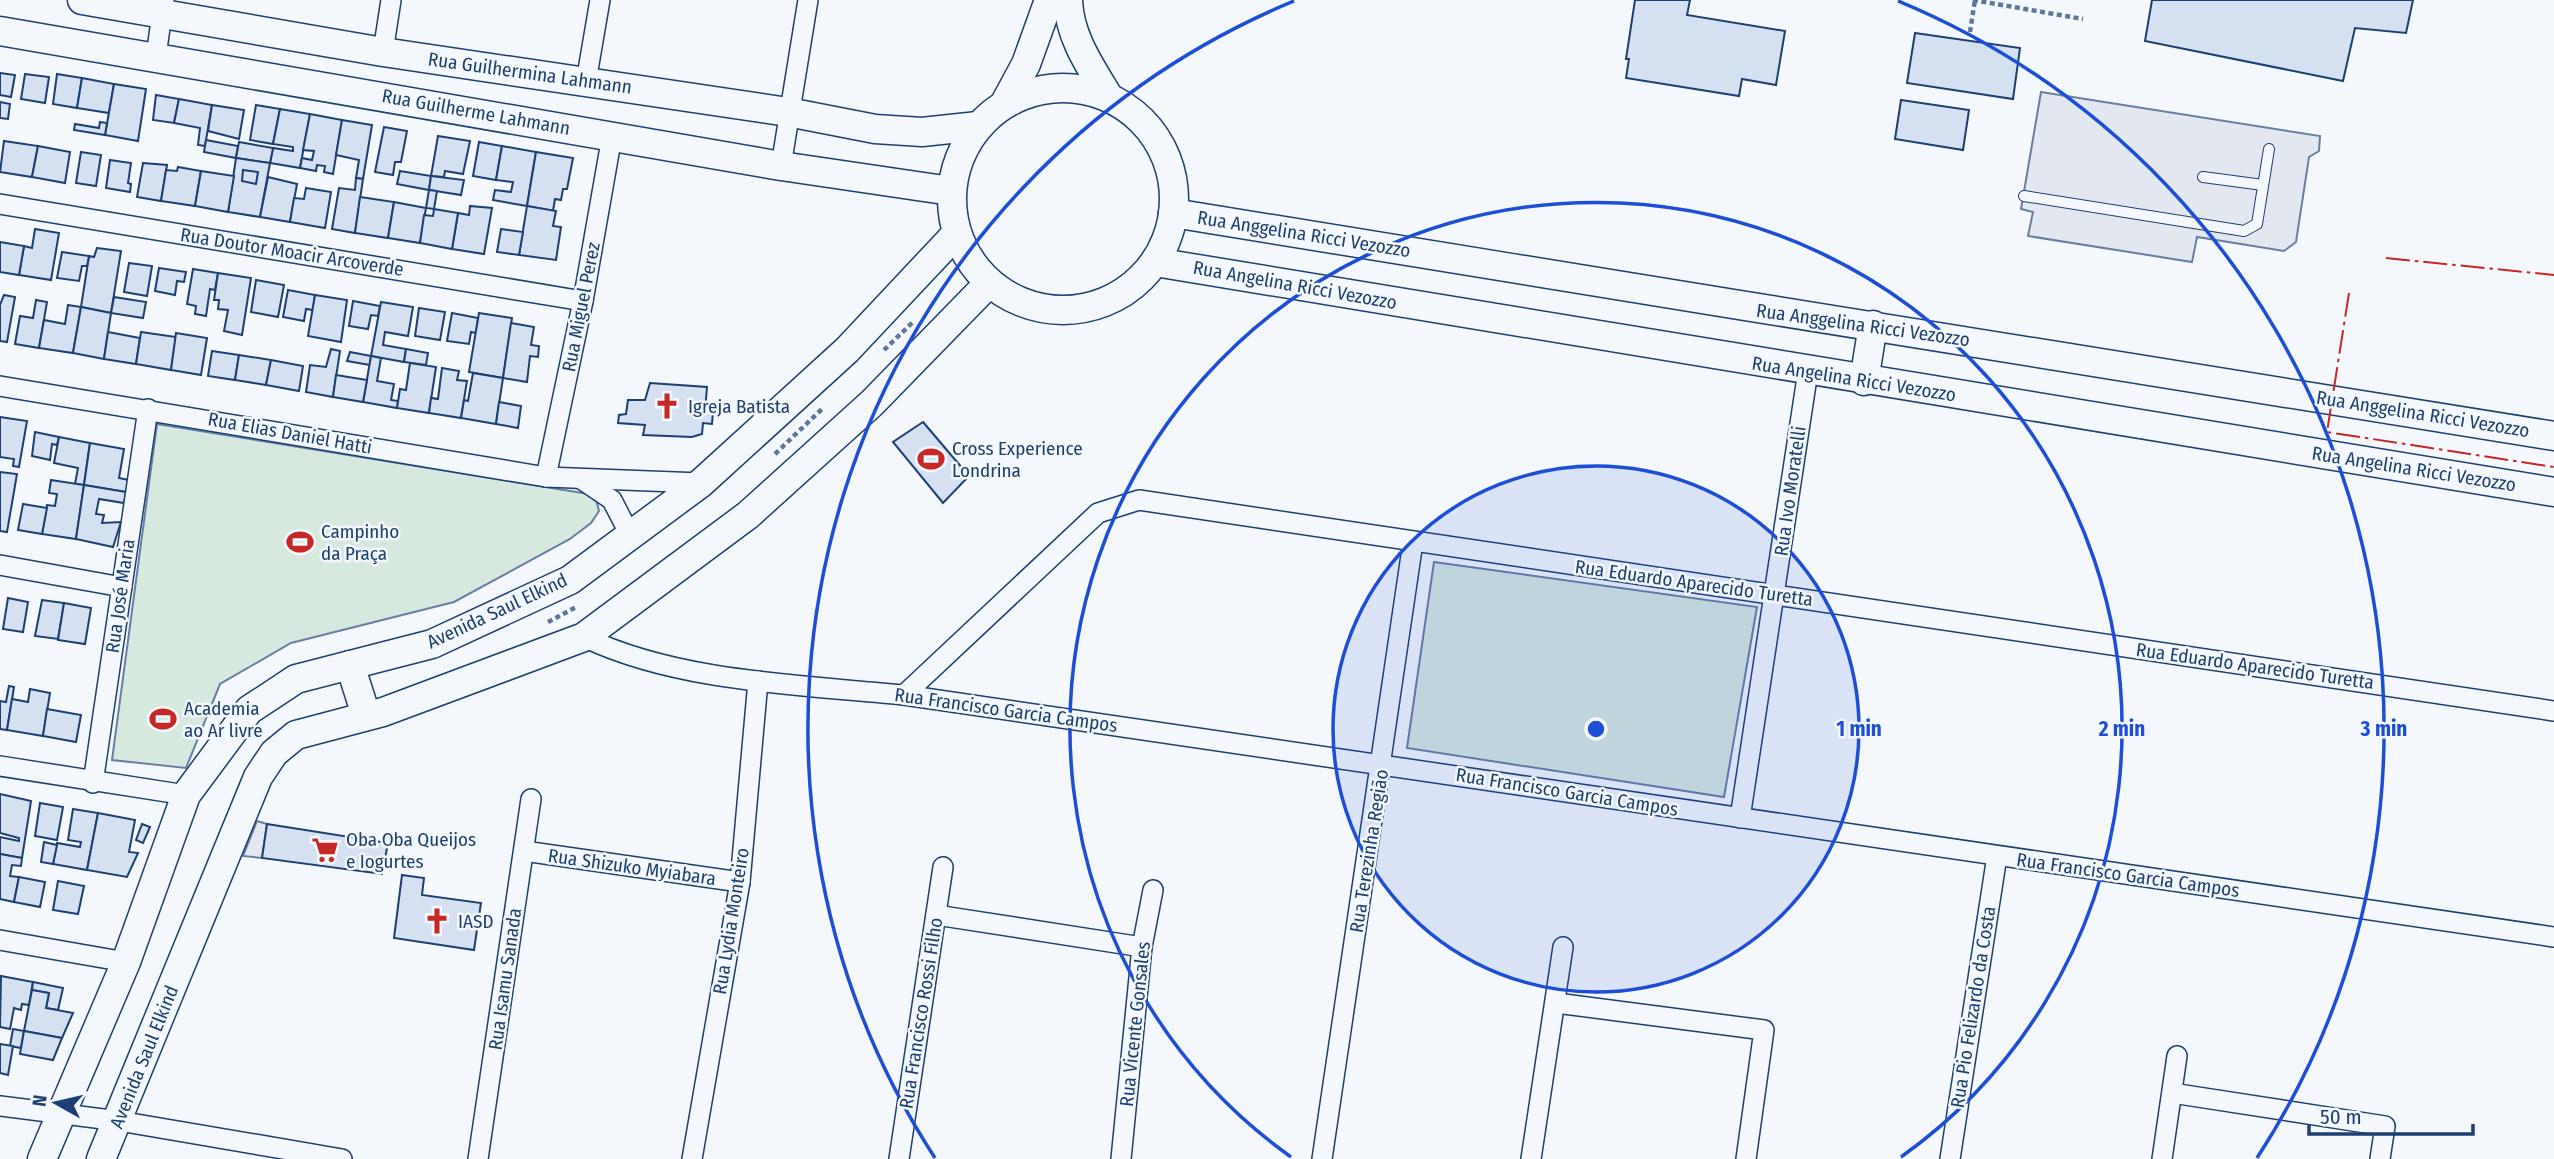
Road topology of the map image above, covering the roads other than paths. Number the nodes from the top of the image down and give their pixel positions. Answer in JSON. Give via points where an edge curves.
{"nodes":[{"id":1,"x":82,"y":0,"type":"edge"},
{"id":2,"x":391,"y":0,"type":"edge"},
{"id":3,"x":600,"y":0,"type":"edge"},
{"id":4,"x":808,"y":0,"type":"edge"},
{"id":5,"x":1049,"y":0,"type":"edge"},
{"id":6,"x":1068,"y":0,"type":"edge"},
{"id":7,"x":163,"y":7,"type":"edge"},
{"id":8,"x":0,"y":31,"type":"edge"},
{"id":9,"x":383,"y":51,"type":"junction"},
{"id":10,"x":156,"y":56,"type":"junction"},
{"id":11,"x":586,"y":82,"type":"junction"},
{"id":12,"x":1108,"y":96,"type":"junction"},
{"id":13,"x":1005,"y":103,"type":"junction"},
{"id":14,"x":788,"y":112,"type":"junction"},
{"id":15,"x":978,"y":126,"type":"junction"},
{"id":16,"x":612,"y":136,"type":"junction"},
{"id":17,"x":2269,"y":149,"type":"dead end"},
{"id":18,"x":781,"y":166,"type":"junction"},
{"id":19,"x":2203,"y":177,"type":"dead end"},
{"id":20,"x":2263,"y":186,"type":"junction"},
{"id":21,"x":951,"y":191,"type":"junction"},
{"id":22,"x":2024,"y":196,"type":"dead end"},
{"id":23,"x":0,"y":204,"type":"edge"},
{"id":24,"x":1173,"y":213,"type":"junction"},
{"id":25,"x":957,"y":234,"type":"junction"},
{"id":26,"x":1155,"y":262,"type":"junction"},
{"id":27,"x":989,"y":284,"type":"junction"},
{"id":28,"x":583,"y":301,"type":"junction"},
{"id":29,"x":1873,"y":326,"type":"junction"},
{"id":30,"x":1808,"y":371,"type":"junction"},
{"id":31,"x":1864,"y":381,"type":"junction"},
{"id":32,"x":0,"y":386,"type":"edge"},
{"id":33,"x":148,"y":409,"type":"junction"},
{"id":34,"x":2554,"y":436,"type":"edge"},
{"id":35,"x":546,"y":477,"type":"junction"},
{"id":36,"x":580,"y":478,"type":"junction"},
{"id":37,"x":701,"y":482,"type":"junction"},
{"id":38,"x":2554,"y":492,"type":"edge"},
{"id":39,"x":631,"y":537,"type":"junction"},
{"id":40,"x":1413,"y":541,"type":"junction"},
{"id":41,"x":0,"y":565,"type":"edge"},
{"id":42,"x":122,"y":587,"type":"junction"},
{"id":43,"x":1775,"y":596,"type":"junction"},
{"id":44,"x":584,"y":637,"type":"junction"},
{"id":45,"x":350,"y":665,"type":"junction"},
{"id":46,"x":758,"y":681,"type":"junction"},
{"id":47,"x":904,"y":695,"type":"junction"},
{"id":48,"x":2554,"y":711,"type":"edge"},
{"id":49,"x":366,"y":716,"type":"junction"},
{"id":50,"x":1383,"y":764,"type":"junction"},
{"id":51,"x":0,"y":766,"type":"edge"},
{"id":52,"x":93,"y":783,"type":"junction"},
{"id":53,"x":186,"y":795,"type":"junction"},
{"id":54,"x":531,"y":799,"type":"dead end"},
{"id":55,"x":1740,"y":818,"type":"junction"},
{"id":56,"x":524,"y":851,"type":"junction"},
{"id":57,"x":1997,"y":856,"type":"junction"},
{"id":58,"x":943,"y":867,"type":"dead end"},
{"id":59,"x":740,"y":882,"type":"junction"},
{"id":60,"x":1153,"y":890,"type":"dead end"},
{"id":61,"x":936,"y":915,"type":"junction"},
{"id":62,"x":2554,"y":937,"type":"edge"},
{"id":63,"x":0,"y":940,"type":"edge"},
{"id":64,"x":1142,"y":947,"type":"junction"},
{"id":65,"x":1563,"y":947,"type":"dead end"},
{"id":66,"x":126,"y":962,"type":"junction"},
{"id":67,"x":1556,"y":1003,"type":"junction"},
{"id":68,"x":2177,"y":1056,"type":"dead end"},
{"id":69,"x":2172,"y":1093,"type":"junction"},
{"id":70,"x":0,"y":1106,"type":"edge"},
{"id":71,"x":62,"y":1116,"type":"junction"},
{"id":72,"x":119,"y":1121,"type":"junction"},
{"id":73,"x":41,"y":1159,"type":"edge"},
{"id":74,"x":101,"y":1159,"type":"edge"},
{"id":75,"x":342,"y":1159,"type":"edge"},
{"id":76,"x":478,"y":1159,"type":"edge"},
{"id":77,"x":692,"y":1159,"type":"edge"},
{"id":78,"x":899,"y":1159,"type":"edge"},
{"id":79,"x":1121,"y":1159,"type":"edge"},
{"id":80,"x":1322,"y":1159,"type":"edge"},
{"id":81,"x":1531,"y":1159,"type":"edge"},
{"id":82,"x":1746,"y":1159,"type":"edge"},
{"id":83,"x":1950,"y":1159,"type":"edge"},
{"id":84,"x":2162,"y":1159,"type":"edge"},
{"id":85,"x":2380,"y":1159,"type":"edge"}],
"edges":[{"from":1,"to":7,"type":"main road","name":"Rua Guilhermina Lahmann"},
{"from":2,"to":9,"type":"street"},
{"from":3,"to":11,"type":"street"},
{"from":4,"to":14,"type":"street"},
{"from":5,"to":13,"type":"main road","via":[[1026,64]]},
{"from":6,"to":12,"type":"main road","via":[[1068,15],[1082,53]]},
{"from":7,"to":9,"type":"main road","name":"Rua Guilhermina Lahmann"},
{"from":7,"to":10,"type":"street"},
{"from":8,"to":10,"type":"main road","name":"Rua Guilherme Lahmann"},
{"from":9,"to":11,"type":"main road","name":"Rua Guilhermina Lahmann"},
{"from":10,"to":16,"type":"main road","name":"Rua Guilherme Lahmann"},
{"from":11,"to":14,"type":"main road","name":"Rua Guilhermina Lahmann"},
{"from":12,"to":13,"type":"main road","via":[[1074,87],[1038,89]]},
{"from":12,"to":24,"type":"main road","via":[[1138,116],[1160,144],[1172,177]]},
{"from":13,"to":15,"type":"main road"},
{"from":14,"to":15,"type":"main road","name":"Rua Guilhermina Lahmann","via":[[886,130],[922,132]]},
{"from":14,"to":18,"type":"street"},
{"from":15,"to":21,"type":"main road","via":[[960,156]]},
{"from":16,"to":18,"type":"main road","name":"Rua Guilherme Lahmann"},
{"from":16,"to":28,"type":"street","name":"Rua Miguel Perez"},
{"from":17,"to":20,"type":"lane"},
{"from":18,"to":21,"type":"main road","name":"Rua Guilherme Lahmann"},
{"from":19,"to":20,"type":"lane"},
{"from":20,"to":22,"type":"lane","via":[[2257,224],[2244,231]]},
{"from":21,"to":25,"type":"main road"},
{"from":23,"to":28,"type":"street","name":"Rua Doutor Moacir Arcoverde"},
{"from":24,"to":26,"type":"main road"},
{"from":24,"to":29,"type":"main road","name":"Rua Anggelina Ricci Vezozzo"},
{"from":25,"to":27,"type":"main road","via":[[975,269]]},
{"from":25,"to":37,"type":"main road","name":"Avenida Saul Elkind","via":[[847,350]]},
{"from":26,"to":27,"type":"main road","via":[[1134,285],[1107,301],[1077,310],[1045,309],[1016,300]]},
{"from":26,"to":30,"type":"main road","name":"Rua Angelina Ricci Vezozzo"},
{"from":27,"to":44,"type":"main road","name":"Avenida Saul Elkind","via":[[872,403],[748,515]]},
{"from":28,"to":35,"type":"street","name":"Rua Miguel Perez"},
{"from":29,"to":31,"type":"main road"},
{"from":29,"to":34,"type":"main road","name":"Rua Anggelina Ricci Vezozzo"},
{"from":30,"to":31,"type":"main road","name":"Rua Angelina Ricci Vezozzo"},
{"from":30,"to":43,"type":"street","name":"Rua Ivo Moratelli"},
{"from":31,"to":38,"type":"main road","name":"Rua Angelina Ricci Vezozzo"},
{"from":32,"to":33,"type":"street","name":"Rua Elias Daniel Hatti"},
{"from":33,"to":35,"type":"street","name":"Rua Elias Daniel Hatti"},
{"from":33,"to":42,"type":"street","name":"Rua José Maria"},
{"from":35,"to":36,"type":"street","name":"Rua Elias Daniel Hatti"},
{"from":36,"to":37,"type":"street","name":"Rua Elias Daniel Hatti"},
{"from":36,"to":39,"type":"street","via":[[612,500]]},
{"from":37,"to":39,"type":"main road","name":"Avenida Saul Elkind"},
{"from":39,"to":45,"type":"main road","name":"Avenida Saul Elkind","via":[[570,580],[432,644]]},
{"from":40,"to":43,"type":"street","name":"Rua Eduardo Aparecido Turetta"},
{"from":40,"to":47,"type":"street","name":"Rua Eduardo Aparecido Turetta","via":[[1139,500],[1119,505],[1098,513]]},
{"from":40,"to":50,"type":"street","name":"Rua Terezinha Região"},
{"from":41,"to":42,"type":"street"},
{"from":42,"to":52,"type":"street","name":"Rua José Maria"},
{"from":43,"to":48,"type":"street","name":"Rua Eduardo Aparecido Turetta"},
{"from":43,"to":55,"type":"street","name":"Rua Ivo Moratelli"},
{"from":44,"to":46,"type":"street","name":"Rua Francisco Garcia Campos","via":[[638,660]]},
{"from":44,"to":49,"type":"main road","name":"Avenida Saul Elkind"},
{"from":45,"to":49,"type":"main road"},
{"from":45,"to":53,"type":"main road","name":"Avenida Saul Elkind","via":[[296,679],[249,710]]},
{"from":46,"to":47,"type":"street","name":"Rua Francisco Garcia Campos"},
{"from":46,"to":59,"type":"street","name":"Rua Lydia Monteiro"},
{"from":47,"to":50,"type":"street","name":"Rua Francisco Garcia Campos"},
{"from":49,"to":72,"type":"main road","name":"Avenida Saul Elkind","via":[[296,735],[274,753],[258,777]]},
{"from":50,"to":55,"type":"street","name":"Rua Francisco Garcia Campos"},
{"from":50,"to":80,"type":"street","name":"Rua Terezinha Região"},
{"from":51,"to":52,"type":"street"},
{"from":52,"to":53,"type":"street"},
{"from":53,"to":66,"type":"main road","name":"Avenida Saul Elkind"},
{"from":54,"to":56,"type":"street","name":"Rua Isamu Sanada"},
{"from":55,"to":57,"type":"street","name":"Rua Francisco Garcia Campos"},
{"from":56,"to":59,"type":"street","name":"Rua Shizuko Myiabara"},
{"from":56,"to":76,"type":"street","name":"Rua Isamu Sanada"},
{"from":57,"to":62,"type":"street","name":"Rua Francisco Garcia Campos"},
{"from":57,"to":83,"type":"street","name":"Rua Pio Felizardo da Costa"},
{"from":58,"to":61,"type":"street","name":"Rua Francisco Rossi Filho"},
{"from":59,"to":77,"type":"street","name":"Rua Lydia Monteiro"},
{"from":60,"to":64,"type":"street","name":"Rua Vicente Gonsales"},
{"from":61,"to":64,"type":"street"},
{"from":61,"to":78,"type":"street","name":"Rua Francisco Rossi Filho"},
{"from":63,"to":66,"type":"street"},
{"from":64,"to":79,"type":"street","name":"Rua Vicente Gonsales"},
{"from":65,"to":67,"type":"street"},
{"from":66,"to":71,"type":"main road","name":"Avenida Saul Elkind"},
{"from":67,"to":81,"type":"street"},
{"from":67,"to":82,"type":"street","via":[[1764,1030]]},
{"from":68,"to":69,"type":"street"},
{"from":69,"to":84,"type":"street"},
{"from":69,"to":85,"type":"street","via":[[2385,1126]]},
{"from":70,"to":71,"type":"street"},
{"from":71,"to":72,"type":"street"},
{"from":71,"to":73,"type":"main road","name":"Avenida Saul Elkind"},
{"from":72,"to":74,"type":"main road","name":"Avenida Saul Elkind"},
{"from":72,"to":75,"type":"street"}]}
